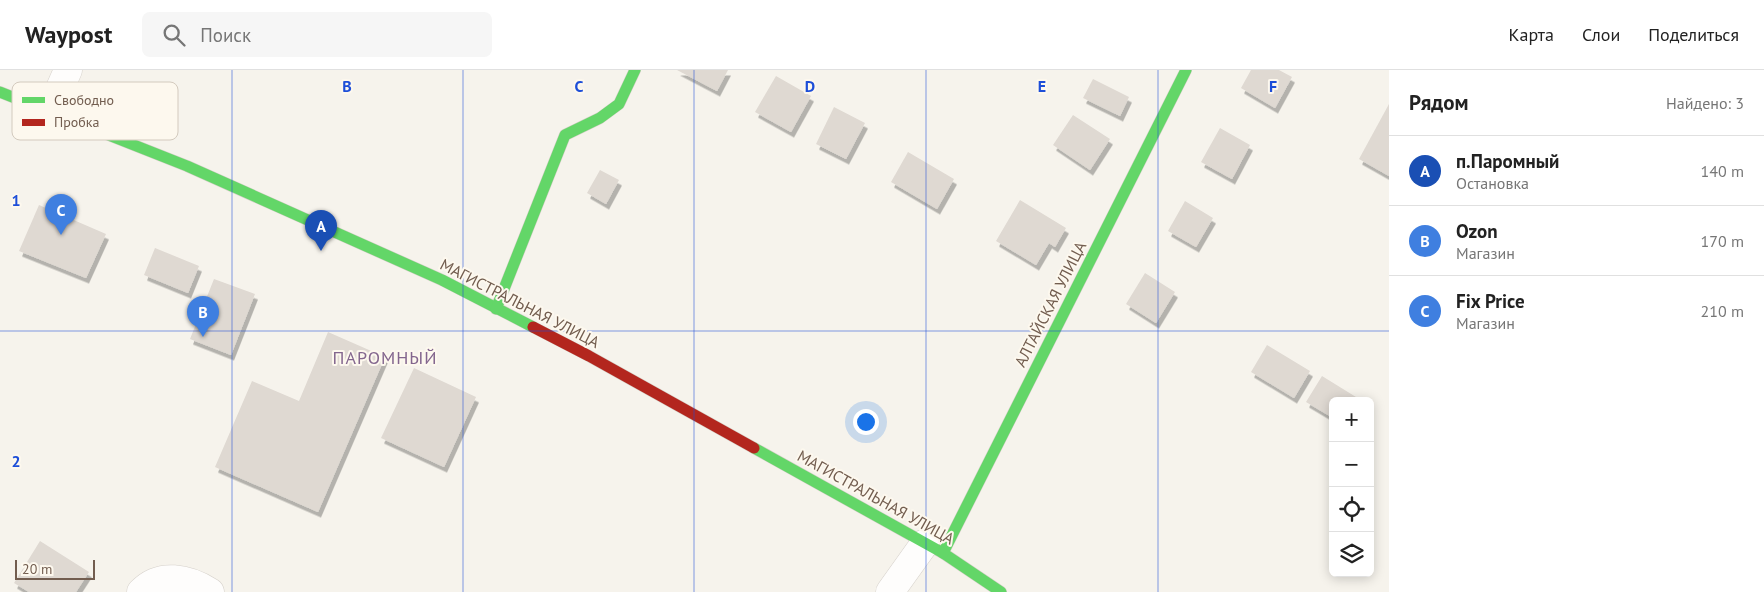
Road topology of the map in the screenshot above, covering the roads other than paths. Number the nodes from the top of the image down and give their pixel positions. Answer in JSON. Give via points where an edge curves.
{"nodes":[{"id":1,"x":68,"y":70,"type":"edge"},
{"id":2,"x":636,"y":70,"type":"edge"},
{"id":3,"x":1186,"y":70,"type":"edge"},
{"id":4,"x":63,"y":82,"type":"edge"},
{"id":5,"x":0,"y":92,"type":"edge"},
{"id":6,"x":12,"y":97,"type":"edge"},
{"id":7,"x":123,"y":140,"type":"edge"},
{"id":8,"x":496,"y":309,"type":"junction"},
{"id":9,"x":934,"y":548,"type":"junction"},
{"id":10,"x":141,"y":592,"type":"edge"},
{"id":11,"x":210,"y":592,"type":"edge"},
{"id":12,"x":890,"y":592,"type":"edge"},
{"id":13,"x":1001,"y":592,"type":"edge"}],
"edges":[{"from":1,"to":4,"type":"street"},
{"from":2,"to":8,"type":"street","via":[[619,104],[565,136]]},
{"from":3,"to":9,"type":"street","name":"АЛТАЙСКАЯ УЛИЦА"},
{"from":5,"to":6,"type":"street","name":"МАГИСТРАЛЬНАЯ УЛИЦА"},
{"from":7,"to":8,"type":"street","name":"МАГИСТРАЛЬНАЯ УЛИЦА","via":[[442,280]]},
{"from":8,"to":9,"type":"street","name":"МАГИСТРАЛЬНАЯ УЛИЦА","via":[[589,356]]},
{"from":9,"to":12,"type":"street"},
{"from":9,"to":13,"type":"street","name":"МАГИСТРАЛЬНАЯ УЛИЦА"},
{"from":10,"to":11,"type":"street","via":[[148,584],[163,579],[180,580]]}]}
